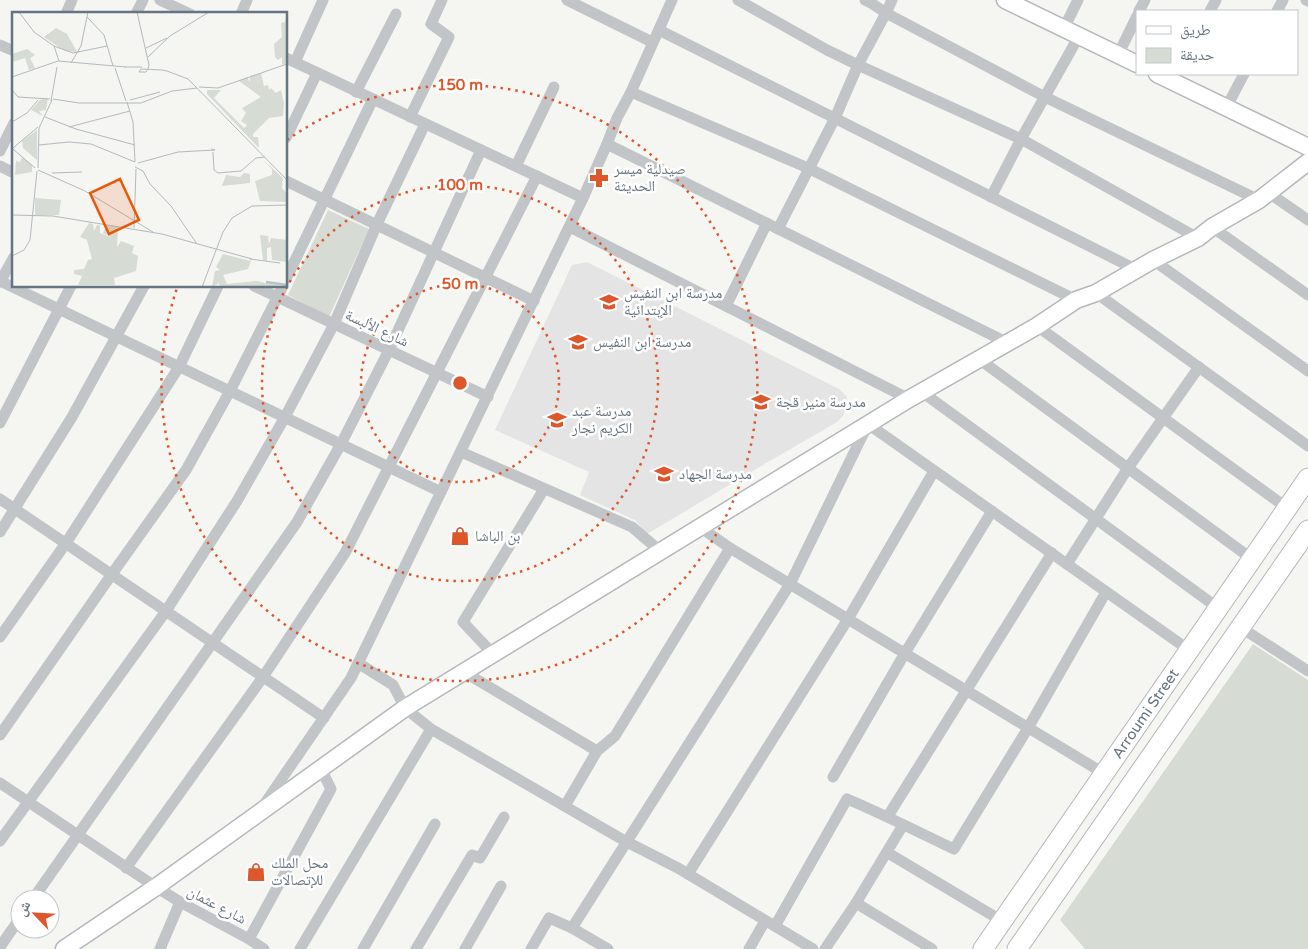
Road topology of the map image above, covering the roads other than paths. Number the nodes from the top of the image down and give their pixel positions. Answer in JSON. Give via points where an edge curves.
{"nodes":[{"id":1,"x":72,"y":0,"type":"edge"},
{"id":2,"x":143,"y":0,"type":"edge"},
{"id":3,"x":160,"y":0,"type":"edge"},
{"id":4,"x":247,"y":0,"type":"edge"},
{"id":5,"x":323,"y":0,"type":"edge"},
{"id":6,"x":442,"y":0,"type":"edge"},
{"id":7,"x":567,"y":0,"type":"edge"},
{"id":8,"x":672,"y":0,"type":"edge"},
{"id":9,"x":738,"y":0,"type":"edge"},
{"id":10,"x":864,"y":0,"type":"edge"},
{"id":11,"x":892,"y":0,"type":"edge"},
{"id":12,"x":1005,"y":0,"type":"edge"},
{"id":13,"x":1078,"y":0,"type":"edge"},
{"id":14,"x":178,"y":4,"type":"edge"},
{"id":15,"x":67,"y":12,"type":"edge"},
{"id":16,"x":137,"y":12,"type":"edge"},
{"id":17,"x":241,"y":12,"type":"edge"},
{"id":18,"x":396,"y":14,"type":"dead end"},
{"id":19,"x":886,"y":14,"type":"junction"},
{"id":20,"x":1136,"y":18,"type":"edge"},
{"id":21,"x":1064,"y":28,"type":"junction"},
{"id":22,"x":659,"y":30,"type":"junction"},
{"id":23,"x":1079,"y":36,"type":"junction"},
{"id":24,"x":652,"y":42,"type":"junction"},
{"id":25,"x":0,"y":45,"type":"edge"},
{"id":26,"x":12,"y":50,"type":"edge"},
{"id":27,"x":1118,"y":54,"type":"junction"},
{"id":28,"x":290,"y":60,"type":"edge"},
{"id":29,"x":1136,"y":63,"type":"edge"},
{"id":30,"x":858,"y":65,"type":"junction"},
{"id":31,"x":317,"y":73,"type":"junction"},
{"id":32,"x":1162,"y":75,"type":"edge"},
{"id":33,"x":1243,"y":75,"type":"edge"},
{"id":34,"x":1175,"y":78,"type":"edge"},
{"id":35,"x":554,"y":87,"type":"dead end"},
{"id":36,"x":356,"y":92,"type":"junction"},
{"id":37,"x":631,"y":92,"type":"junction"},
{"id":38,"x":1045,"y":97,"type":"junction"},
{"id":39,"x":373,"y":100,"type":"junction"},
{"id":40,"x":1226,"y":108,"type":"junction"},
{"id":41,"x":410,"y":117,"type":"junction"},
{"id":42,"x":835,"y":118,"type":"junction"},
{"id":43,"x":425,"y":124,"type":"junction"},
{"id":44,"x":12,"y":127,"type":"edge"},
{"id":45,"x":288,"y":134,"type":"edge"},
{"id":46,"x":1021,"y":139,"type":"junction"},
{"id":47,"x":607,"y":144,"type":"junction"},
{"id":48,"x":1308,"y":147,"type":"edge"},
{"id":49,"x":481,"y":150,"type":"junction"},
{"id":50,"x":0,"y":151,"type":"edge"},
{"id":51,"x":1308,"y":162,"type":"edge"},
{"id":52,"x":0,"y":166,"type":"edge"},
{"id":53,"x":516,"y":166,"type":"junction"},
{"id":54,"x":808,"y":168,"type":"junction"},
{"id":55,"x":12,"y":172,"type":"edge"},
{"id":56,"x":537,"y":176,"type":"junction"},
{"id":57,"x":288,"y":182,"type":"edge"},
{"id":58,"x":1264,"y":196,"type":"junction"},
{"id":59,"x":991,"y":197,"type":"junction"},
{"id":60,"x":583,"y":198,"type":"junction"},
{"id":61,"x":326,"y":200,"type":"junction"},
{"id":62,"x":1308,"y":220,"type":"edge"},
{"id":63,"x":377,"y":224,"type":"junction"},
{"id":64,"x":767,"y":224,"type":"junction"},
{"id":65,"x":570,"y":227,"type":"junction"},
{"id":66,"x":1212,"y":227,"type":"junction"},
{"id":67,"x":778,"y":229,"type":"junction"},
{"id":68,"x":1198,"y":238,"type":"junction"},
{"id":69,"x":433,"y":252,"type":"junction"},
{"id":70,"x":1154,"y":260,"type":"junction"},
{"id":71,"x":12,"y":261,"type":"edge"},
{"id":72,"x":1137,"y":270,"type":"junction"},
{"id":73,"x":288,"y":276,"type":"edge"},
{"id":74,"x":485,"y":277,"type":"junction"},
{"id":75,"x":0,"y":282,"type":"edge"},
{"id":76,"x":12,"y":287,"type":"edge"},
{"id":77,"x":13,"y":288,"type":"edge"},
{"id":78,"x":70,"y":288,"type":"edge"},
{"id":79,"x":143,"y":288,"type":"edge"},
{"id":80,"x":217,"y":288,"type":"edge"},
{"id":81,"x":258,"y":288,"type":"edge"},
{"id":82,"x":282,"y":288,"type":"edge"},
{"id":83,"x":1096,"y":293,"type":"junction"},
{"id":84,"x":1308,"y":295,"type":"edge"},
{"id":85,"x":277,"y":297,"type":"junction"},
{"id":86,"x":1076,"y":300,"type":"junction"},
{"id":87,"x":534,"y":301,"type":"junction"},
{"id":88,"x":726,"y":306,"type":"junction"},
{"id":89,"x":59,"y":309,"type":"junction"},
{"id":90,"x":334,"y":324,"type":"junction"},
{"id":91,"x":1037,"y":326,"type":"junction"},
{"id":92,"x":116,"y":337,"type":"junction"},
{"id":93,"x":1008,"y":343,"type":"junction"},
{"id":94,"x":389,"y":350,"type":"junction"},
{"id":95,"x":979,"y":359,"type":"junction"},
{"id":96,"x":179,"y":366,"type":"junction"},
{"id":97,"x":1199,"y":367,"type":"junction"},
{"id":98,"x":1308,"y":371,"type":"edge"},
{"id":99,"x":437,"y":372,"type":"junction"},
{"id":100,"x":230,"y":391,"type":"junction"},
{"id":101,"x":915,"y":396,"type":"junction"},
{"id":102,"x":488,"y":397,"type":"junction"},
{"id":103,"x":285,"y":417,"type":"junction"},
{"id":104,"x":1163,"y":418,"type":"junction"},
{"id":105,"x":0,"y":423,"type":"edge"},
{"id":106,"x":868,"y":424,"type":"junction"},
{"id":107,"x":341,"y":444,"type":"junction"},
{"id":108,"x":1308,"y":446,"type":"edge"},
{"id":109,"x":461,"y":452,"type":"junction"},
{"id":110,"x":389,"y":466,"type":"junction"},
{"id":111,"x":1128,"y":468,"type":"junction"},
{"id":112,"x":934,"y":471,"type":"junction"},
{"id":113,"x":1308,"y":478,"type":"edge"},
{"id":114,"x":544,"y":489,"type":"junction"},
{"id":115,"x":441,"y":492,"type":"junction"},
{"id":116,"x":0,"y":499,"type":"edge"},
{"id":117,"x":1287,"y":508,"type":"junction"},
{"id":118,"x":15,"y":509,"type":"junction"},
{"id":119,"x":992,"y":511,"type":"junction"},
{"id":120,"x":1096,"y":519,"type":"junction"},
{"id":121,"x":700,"y":527,"type":"junction"},
{"id":122,"x":1308,"y":530,"type":"edge"},
{"id":123,"x":0,"y":532,"type":"edge"},
{"id":124,"x":66,"y":543,"type":"junction"},
{"id":125,"x":730,"y":548,"type":"junction"},
{"id":126,"x":660,"y":551,"type":"junction"},
{"id":127,"x":1052,"y":553,"type":"junction"},
{"id":128,"x":1252,"y":559,"type":"junction"},
{"id":129,"x":1067,"y":564,"type":"junction"},
{"id":130,"x":112,"y":574,"type":"junction"},
{"id":131,"x":790,"y":584,"type":"junction"},
{"id":132,"x":1106,"y":592,"type":"junction"},
{"id":133,"x":1218,"y":608,"type":"junction"},
{"id":134,"x":166,"y":612,"type":"junction"},
{"id":135,"x":848,"y":619,"type":"junction"},
{"id":136,"x":1240,"y":627,"type":"junction"},
{"id":137,"x":0,"y":637,"type":"edge"},
{"id":138,"x":214,"y":644,"type":"junction"},
{"id":139,"x":1189,"y":650,"type":"junction"},
{"id":140,"x":493,"y":654,"type":"junction"},
{"id":141,"x":905,"y":654,"type":"junction"},
{"id":142,"x":358,"y":664,"type":"junction"},
{"id":143,"x":1308,"y":670,"type":"edge"},
{"id":144,"x":464,"y":672,"type":"junction"},
{"id":145,"x":263,"y":677,"type":"junction"},
{"id":146,"x":966,"y":690,"type":"junction"},
{"id":147,"x":405,"y":708,"type":"junction"},
{"id":148,"x":324,"y":718,"type":"junction"},
{"id":149,"x":1028,"y":728,"type":"junction"},
{"id":150,"x":431,"y":730,"type":"junction"},
{"id":151,"x":0,"y":735,"type":"edge"},
{"id":152,"x":597,"y":751,"type":"junction"},
{"id":153,"x":321,"y":769,"type":"junction"},
{"id":154,"x":1105,"y":774,"type":"junction"},
{"id":155,"x":833,"y":777,"type":"dead end"},
{"id":156,"x":0,"y":783,"type":"edge"},
{"id":157,"x":28,"y":803,"type":"junction"},
{"id":158,"x":565,"y":806,"type":"junction"},
{"id":159,"x":256,"y":816,"type":"junction"},
{"id":160,"x":888,"y":816,"type":"junction"},
{"id":161,"x":504,"y":817,"type":"dead end"},
{"id":162,"x":435,"y":824,"type":"dead end"},
{"id":163,"x":903,"y":825,"type":"junction"},
{"id":164,"x":78,"y":836,"type":"junction"},
{"id":165,"x":0,"y":841,"type":"edge"},
{"id":166,"x":625,"y":841,"type":"junction"},
{"id":167,"x":888,"y":853,"type":"junction"},
{"id":168,"x":126,"y":868,"type":"junction"},
{"id":169,"x":688,"y":874,"type":"junction"},
{"id":170,"x":501,"y":886,"type":"dead end"},
{"id":171,"x":156,"y":887,"type":"junction"},
{"id":172,"x":40,"y":889,"type":"edge"},
{"id":173,"x":180,"y":902,"type":"junction"},
{"id":174,"x":856,"y":903,"type":"junction"},
{"id":175,"x":1002,"y":921,"type":"junction"},
{"id":176,"x":770,"y":923,"type":"junction"},
{"id":177,"x":572,"y":928,"type":"junction"},
{"id":178,"x":10,"y":932,"type":"edge"},
{"id":179,"x":249,"y":939,"type":"junction"},
{"id":180,"x":0,"y":947,"type":"edge"},
{"id":181,"x":64,"y":949,"type":"edge"},
{"id":182,"x":160,"y":949,"type":"edge"},
{"id":183,"x":264,"y":949,"type":"edge"},
{"id":184,"x":300,"y":949,"type":"edge"},
{"id":185,"x":363,"y":949,"type":"edge"},
{"id":186,"x":416,"y":949,"type":"edge"},
{"id":187,"x":465,"y":949,"type":"edge"},
{"id":188,"x":531,"y":949,"type":"edge"},
{"id":189,"x":608,"y":949,"type":"edge"},
{"id":190,"x":749,"y":949,"type":"edge"},
{"id":191,"x":813,"y":949,"type":"edge"},
{"id":192,"x":825,"y":949,"type":"edge"},
{"id":193,"x":932,"y":949,"type":"edge"},
{"id":194,"x":983,"y":949,"type":"edge"},
{"id":195,"x":1017,"y":949,"type":"edge"}],
"edges":[{"from":1,"to":15,"type":"street"},
{"from":2,"to":16,"type":"street"},
{"from":3,"to":14,"type":"street"},
{"from":4,"to":17,"type":"street"},
{"from":5,"to":28,"type":"street"},
{"from":6,"to":41,"type":"street","via":[[431,24],[449,37]]},
{"from":7,"to":24,"type":"street"},
{"from":8,"to":22,"type":"street"},
{"from":9,"to":30,"type":"street"},
{"from":10,"to":19,"type":"street"},
{"from":11,"to":19,"type":"street"},
{"from":12,"to":21,"type":"main road"},
{"from":13,"to":21,"type":"street"},
{"from":18,"to":36,"type":"street"},
{"from":19,"to":30,"type":"street"},
{"from":19,"to":38,"type":"street"},
{"from":20,"to":27,"type":"street"},
{"from":21,"to":23,"type":"main road"},
{"from":22,"to":24,"type":"street"},
{"from":22,"to":42,"type":"street"},
{"from":23,"to":27,"type":"main road"},
{"from":23,"to":38,"type":"street"},
{"from":24,"to":37,"type":"street"},
{"from":25,"to":26,"type":"street"},
{"from":27,"to":29,"type":"main road"},
{"from":28,"to":31,"type":"street"},
{"from":30,"to":42,"type":"street"},
{"from":30,"to":46,"type":"street"},
{"from":31,"to":36,"type":"street"},
{"from":31,"to":45,"type":"street"},
{"from":32,"to":34,"type":"main road"},
{"from":33,"to":40,"type":"street"},
{"from":34,"to":40,"type":"main road"},
{"from":35,"to":53,"type":"street"},
{"from":36,"to":39,"type":"street"},
{"from":37,"to":47,"type":"street"},
{"from":37,"to":54,"type":"street"},
{"from":38,"to":46,"type":"street"},
{"from":38,"to":58,"type":"street"},
{"from":39,"to":41,"type":"street"},
{"from":39,"to":61,"type":"street"},
{"from":40,"to":48,"type":"main road"},
{"from":41,"to":43,"type":"street"},
{"from":42,"to":54,"type":"street"},
{"from":42,"to":59,"type":"street"},
{"from":43,"to":49,"type":"street"},
{"from":43,"to":63,"type":"street"},
{"from":44,"to":50,"type":"street"},
{"from":46,"to":59,"type":"street"},
{"from":46,"to":68,"type":"street"},
{"from":47,"to":60,"type":"street"},
{"from":47,"to":64,"type":"street"},
{"from":49,"to":53,"type":"street"},
{"from":49,"to":69,"type":"street"},
{"from":51,"to":58,"type":"main road"},
{"from":52,"to":55,"type":"street"},
{"from":53,"to":56,"type":"street"},
{"from":54,"to":67,"type":"street"},
{"from":54,"to":86,"type":"street"},
{"from":56,"to":60,"type":"street"},
{"from":56,"to":74,"type":"street"},
{"from":57,"to":61,"type":"street"},
{"from":58,"to":62,"type":"street"},
{"from":58,"to":66,"type":"main road"},
{"from":59,"to":72,"type":"street"},
{"from":60,"to":65,"type":"street"},
{"from":61,"to":63,"type":"street"},
{"from":61,"to":73,"type":"street"},
{"from":63,"to":69,"type":"street"},
{"from":63,"to":90,"type":"street"},
{"from":64,"to":67,"type":"street"},
{"from":64,"to":88,"type":"street"},
{"from":65,"to":87,"type":"street"},
{"from":65,"to":88,"type":"street"},
{"from":66,"to":68,"type":"main road"},
{"from":66,"to":84,"type":"street"},
{"from":67,"to":93,"type":"street"},
{"from":68,"to":70,"type":"main road"},
{"from":69,"to":74,"type":"street"},
{"from":69,"to":94,"type":"street"},
{"from":70,"to":72,"type":"main road"},
{"from":70,"to":98,"type":"street"},
{"from":71,"to":75,"type":"street"},
{"from":72,"to":83,"type":"main road"},
{"from":74,"to":87,"type":"street"},
{"from":74,"to":99,"type":"street"},
{"from":75,"to":76,"type":"street"},
{"from":77,"to":89,"type":"street"},
{"from":78,"to":89,"type":"street"},
{"from":79,"to":92,"type":"street"},
{"from":80,"to":96,"type":"street"},
{"from":81,"to":85,"type":"street","name":"شارع الألبسة"},
{"from":82,"to":85,"type":"street"},
{"from":83,"to":86,"type":"main road"},
{"from":83,"to":97,"type":"street"},
{"from":85,"to":90,"type":"street","name":"شارع الألبسة"},
{"from":85,"to":100,"type":"street"},
{"from":86,"to":91,"type":"main road"},
{"from":87,"to":102,"type":"street"},
{"from":88,"to":101,"type":"street"},
{"from":89,"to":92,"type":"street"},
{"from":89,"to":105,"type":"street"},
{"from":90,"to":94,"type":"street","name":"شارع الألبسة"},
{"from":90,"to":103,"type":"street"},
{"from":91,"to":93,"type":"main road"},
{"from":91,"to":104,"type":"street"},
{"from":92,"to":96,"type":"street"},
{"from":92,"to":118,"type":"street","via":[[72,417]]},
{"from":93,"to":95,"type":"main road"},
{"from":94,"to":99,"type":"street","name":"شارع الألبسة"},
{"from":94,"to":107,"type":"street"},
{"from":95,"to":101,"type":"main road"},
{"from":95,"to":111,"type":"street"},
{"from":96,"to":100,"type":"street"},
{"from":96,"to":124,"type":"street"},
{"from":97,"to":104,"type":"street"},
{"from":97,"to":108,"type":"street"},
{"from":99,"to":102,"type":"street","name":"شارع الألبسة"},
{"from":99,"to":110,"type":"street"},
{"from":100,"to":103,"type":"street"},
{"from":100,"to":130,"type":"street","via":[[186,470]]},
{"from":101,"to":106,"type":"main road"},
{"from":101,"to":120,"type":"street"},
{"from":102,"to":109,"type":"street"},
{"from":103,"to":107,"type":"street"},
{"from":103,"to":134,"type":"street"},
{"from":104,"to":111,"type":"street"},
{"from":104,"to":117,"type":"street"},
{"from":106,"to":112,"type":"street"},
{"from":106,"to":121,"type":"main road"},
{"from":106,"to":131,"type":"street"},
{"from":107,"to":110,"type":"street"},
{"from":107,"to":138,"type":"street","via":[[297,522]]},
{"from":109,"to":114,"type":"street"},
{"from":109,"to":115,"type":"street"},
{"from":110,"to":115,"type":"street"},
{"from":110,"to":145,"type":"street","via":[[345,553]]},
{"from":111,"to":120,"type":"street"},
{"from":111,"to":128,"type":"street"},
{"from":112,"to":119,"type":"street"},
{"from":112,"to":135,"type":"street"},
{"from":113,"to":117,"type":"main road","name":"Arroumi Street"},
{"from":114,"to":126,"type":"street","via":[[632,527]]},
{"from":114,"to":140,"type":"street","via":[[463,622]]},
{"from":115,"to":142,"type":"street"},
{"from":116,"to":118,"type":"street"},
{"from":117,"to":128,"type":"main road","name":"Arroumi Street"},
{"from":118,"to":123,"type":"street"},
{"from":118,"to":124,"type":"street"},
{"from":119,"to":127,"type":"street"},
{"from":119,"to":141,"type":"street"},
{"from":120,"to":129,"type":"street"},
{"from":120,"to":133,"type":"street"},
{"from":121,"to":125,"type":"street"},
{"from":121,"to":126,"type":"main road"},
{"from":122,"to":136,"type":"main road","name":"Arroumi Street"},
{"from":124,"to":130,"type":"street"},
{"from":124,"to":137,"type":"street"},
{"from":125,"to":131,"type":"street"},
{"from":125,"to":152,"type":"street","via":[[615,736]]},
{"from":126,"to":140,"type":"main road"},
{"from":127,"to":129,"type":"street"},
{"from":127,"to":146,"type":"street"},
{"from":128,"to":133,"type":"main road","name":"Arroumi Street"},
{"from":129,"to":132,"type":"street"},
{"from":130,"to":134,"type":"street"},
{"from":130,"to":151,"type":"street"},
{"from":131,"to":135,"type":"street"},
{"from":131,"to":166,"type":"street"},
{"from":132,"to":139,"type":"street"},
{"from":132,"to":149,"type":"street"},
{"from":133,"to":139,"type":"main road","name":"Arroumi Street"},
{"from":134,"to":138,"type":"street"},
{"from":134,"to":157,"type":"street"},
{"from":135,"to":141,"type":"street"},
{"from":135,"to":169,"type":"street"},
{"from":136,"to":143,"type":"street"},
{"from":136,"to":195,"type":"main road","name":"Arroumi Street"},
{"from":138,"to":145,"type":"street"},
{"from":138,"to":164,"type":"street"},
{"from":139,"to":154,"type":"main road","name":"Arroumi Street"},
{"from":140,"to":144,"type":"main road"},
{"from":141,"to":146,"type":"street"},
{"from":141,"to":155,"type":"street"},
{"from":142,"to":147,"type":"street","via":[[393,685]]},
{"from":142,"to":148,"type":"street"},
{"from":144,"to":147,"type":"main road"},
{"from":144,"to":152,"type":"street"},
{"from":145,"to":148,"type":"street"},
{"from":145,"to":168,"type":"street"},
{"from":146,"to":149,"type":"street"},
{"from":146,"to":160,"type":"street"},
{"from":147,"to":150,"type":"street"},
{"from":147,"to":153,"type":"main road"},
{"from":148,"to":159,"type":"street"},
{"from":149,"to":154,"type":"street"},
{"from":149,"to":163,"type":"street","via":[[954,849]]},
{"from":150,"to":158,"type":"street"},
{"from":150,"to":184,"type":"street"},
{"from":152,"to":158,"type":"street"},
{"from":153,"to":159,"type":"main road"},
{"from":153,"to":179,"type":"street","via":[[331,789]]},
{"from":154,"to":175,"type":"main road","name":"Arroumi Street"},
{"from":156,"to":157,"type":"street","name":"شارع عثمان"},
{"from":157,"to":164,"type":"street","name":"شارع عثمان"},
{"from":157,"to":165,"type":"street"},
{"from":158,"to":166,"type":"street"},
{"from":159,"to":171,"type":"main road"},
{"from":160,"to":163,"type":"street"},
{"from":160,"to":176,"type":"street","via":[[847,799]]},
{"from":161,"to":186,"type":"street","via":[[480,858],[472,856]]},
{"from":162,"to":185,"type":"street"},
{"from":163,"to":167,"type":"street"},
{"from":164,"to":168,"type":"street","name":"شارع عثمان"},
{"from":164,"to":172,"type":"street"},
{"from":166,"to":169,"type":"street"},
{"from":166,"to":177,"type":"street"},
{"from":167,"to":174,"type":"street"},
{"from":167,"to":175,"type":"street"},
{"from":168,"to":171,"type":"street","name":"شارع عثمان"},
{"from":169,"to":176,"type":"street"},
{"from":170,"to":187,"type":"street"},
{"from":171,"to":173,"type":"street","name":"شارع عثمان"},
{"from":171,"to":181,"type":"main road"},
{"from":173,"to":179,"type":"street","name":"شارع عثمان"},
{"from":173,"to":182,"type":"street"},
{"from":174,"to":192,"type":"street"},
{"from":174,"to":193,"type":"street"},
{"from":175,"to":194,"type":"main road","name":"Arroumi Street"},
{"from":176,"to":190,"type":"street"},
{"from":176,"to":191,"type":"street"},
{"from":177,"to":188,"type":"street","via":[[549,918]]},
{"from":177,"to":189,"type":"street"},
{"from":178,"to":180,"type":"street"},
{"from":179,"to":183,"type":"street","name":"شارع عثمان"}]}
